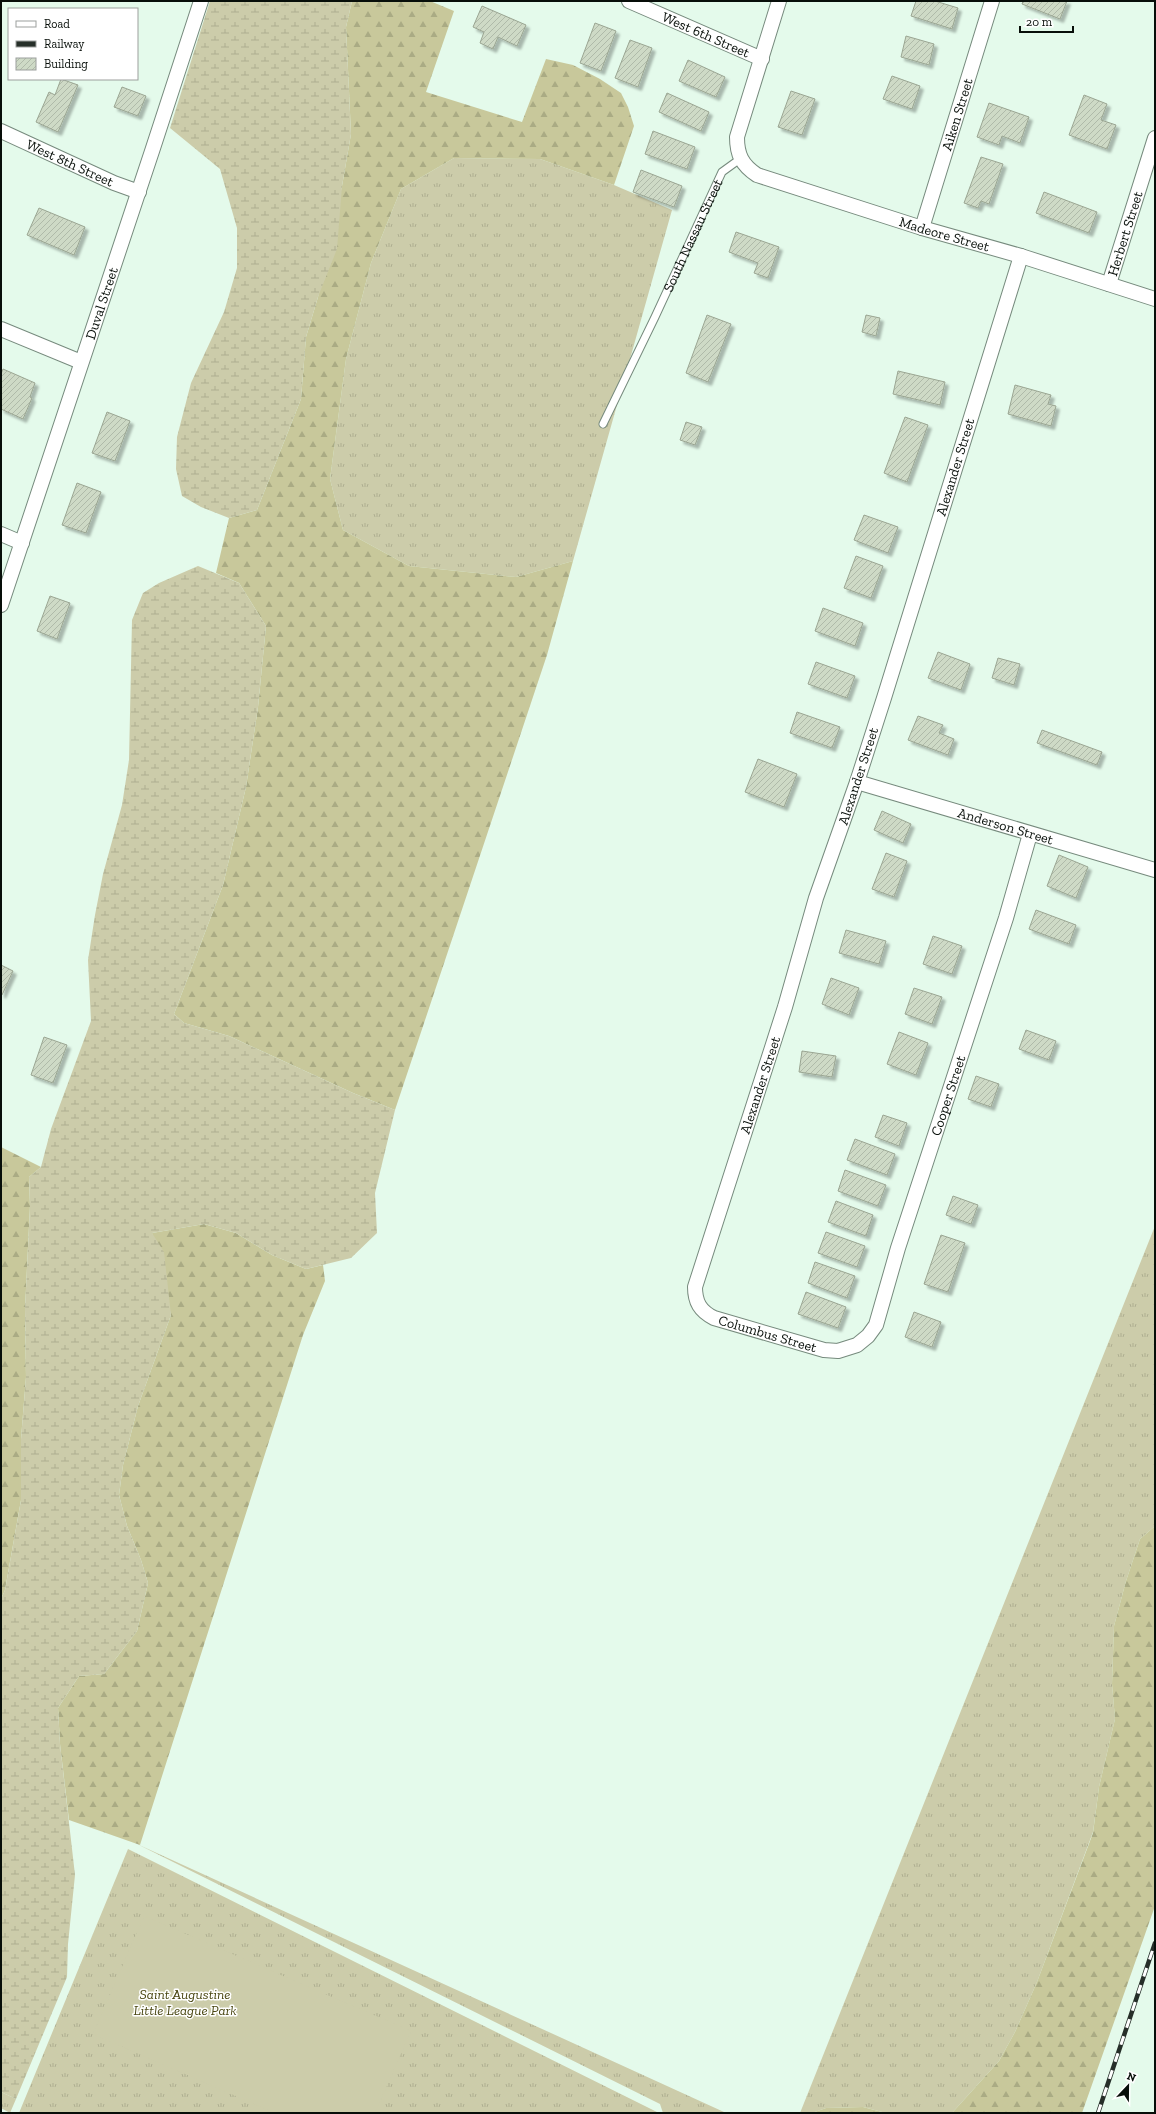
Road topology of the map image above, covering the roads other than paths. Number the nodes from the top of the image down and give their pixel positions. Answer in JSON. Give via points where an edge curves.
{"nodes":[{"id":1,"x":201,"y":1,"type":"edge"},
{"id":2,"x":629,"y":1,"type":"edge"},
{"id":3,"x":779,"y":1,"type":"edge"},
{"id":4,"x":992,"y":1,"type":"edge"},
{"id":5,"x":762,"y":59,"type":"junction"},
{"id":6,"x":1,"y":131,"type":"edge"},
{"id":7,"x":1155,"y":138,"type":"edge"},
{"id":8,"x":740,"y":159,"type":"junction"},
{"id":9,"x":139,"y":192,"type":"junction"},
{"id":10,"x":922,"y":228,"type":"junction"},
{"id":11,"x":1021,"y":256,"type":"junction"},
{"id":12,"x":1109,"y":284,"type":"junction"},
{"id":13,"x":1155,"y":298,"type":"edge"},
{"id":14,"x":1,"y":329,"type":"edge"},
{"id":15,"x":81,"y":362,"type":"junction"},
{"id":16,"x":604,"y":424,"type":"dead end"},
{"id":17,"x":1,"y":534,"type":"edge"},
{"id":18,"x":22,"y":543,"type":"junction"},
{"id":19,"x":1,"y":605,"type":"edge"},
{"id":20,"x":857,"y":782,"type":"junction"},
{"id":21,"x":1030,"y":834,"type":"junction"},
{"id":22,"x":1155,"y":870,"type":"edge"},
{"id":23,"x":695,"y":1296,"type":"joint"},
{"id":24,"x":851,"y":1348,"type":"joint"}],
"edges":[{"from":1,"to":9,"type":"street","name":"Duval Street"},
{"from":2,"to":5,"type":"street","name":"West 6th Street"},
{"from":3,"to":5,"type":"street"},
{"from":4,"to":10,"type":"street","name":"Aiken Street"},
{"from":5,"to":8,"type":"street","via":[[737,138]]},
{"from":6,"to":9,"type":"street","name":"West 8th Street"},
{"from":7,"to":12,"type":"street","name":"Herbert Street"},
{"from":8,"to":10,"type":"street","name":"Madeore Street","via":[[757,174]]},
{"from":8,"to":16,"type":"lane","name":"South Nassau Street","via":[[722,172]]},
{"from":9,"to":15,"type":"street","name":"Duval Street"},
{"from":10,"to":11,"type":"street","name":"Madeore Street"},
{"from":11,"to":12,"type":"street","name":"Madeore Street"},
{"from":11,"to":20,"type":"street","name":"Alexander Street"},
{"from":12,"to":13,"type":"street","name":"Madeore Street"},
{"from":14,"to":15,"type":"street"},
{"from":15,"to":18,"type":"street","name":"Duval Street"},
{"from":17,"to":18,"type":"street"},
{"from":18,"to":19,"type":"street","name":"Duval Street"},
{"from":20,"to":21,"type":"street","name":"Anderson Street"},
{"from":20,"to":23,"type":"street","name":"Alexander Street","via":[[816,898],[785,1007],[694,1287]]},
{"from":21,"to":22,"type":"street","name":"Anderson Street"},
{"from":21,"to":24,"type":"street","name":"Cooper Street","via":[[1006,918],[898,1248],[876,1325],[868,1336]]},
{"from":23,"to":24,"type":"street","name":"Columbus Street","via":[[700,1308],[714,1318],[824,1350],[838,1351]]}]}
